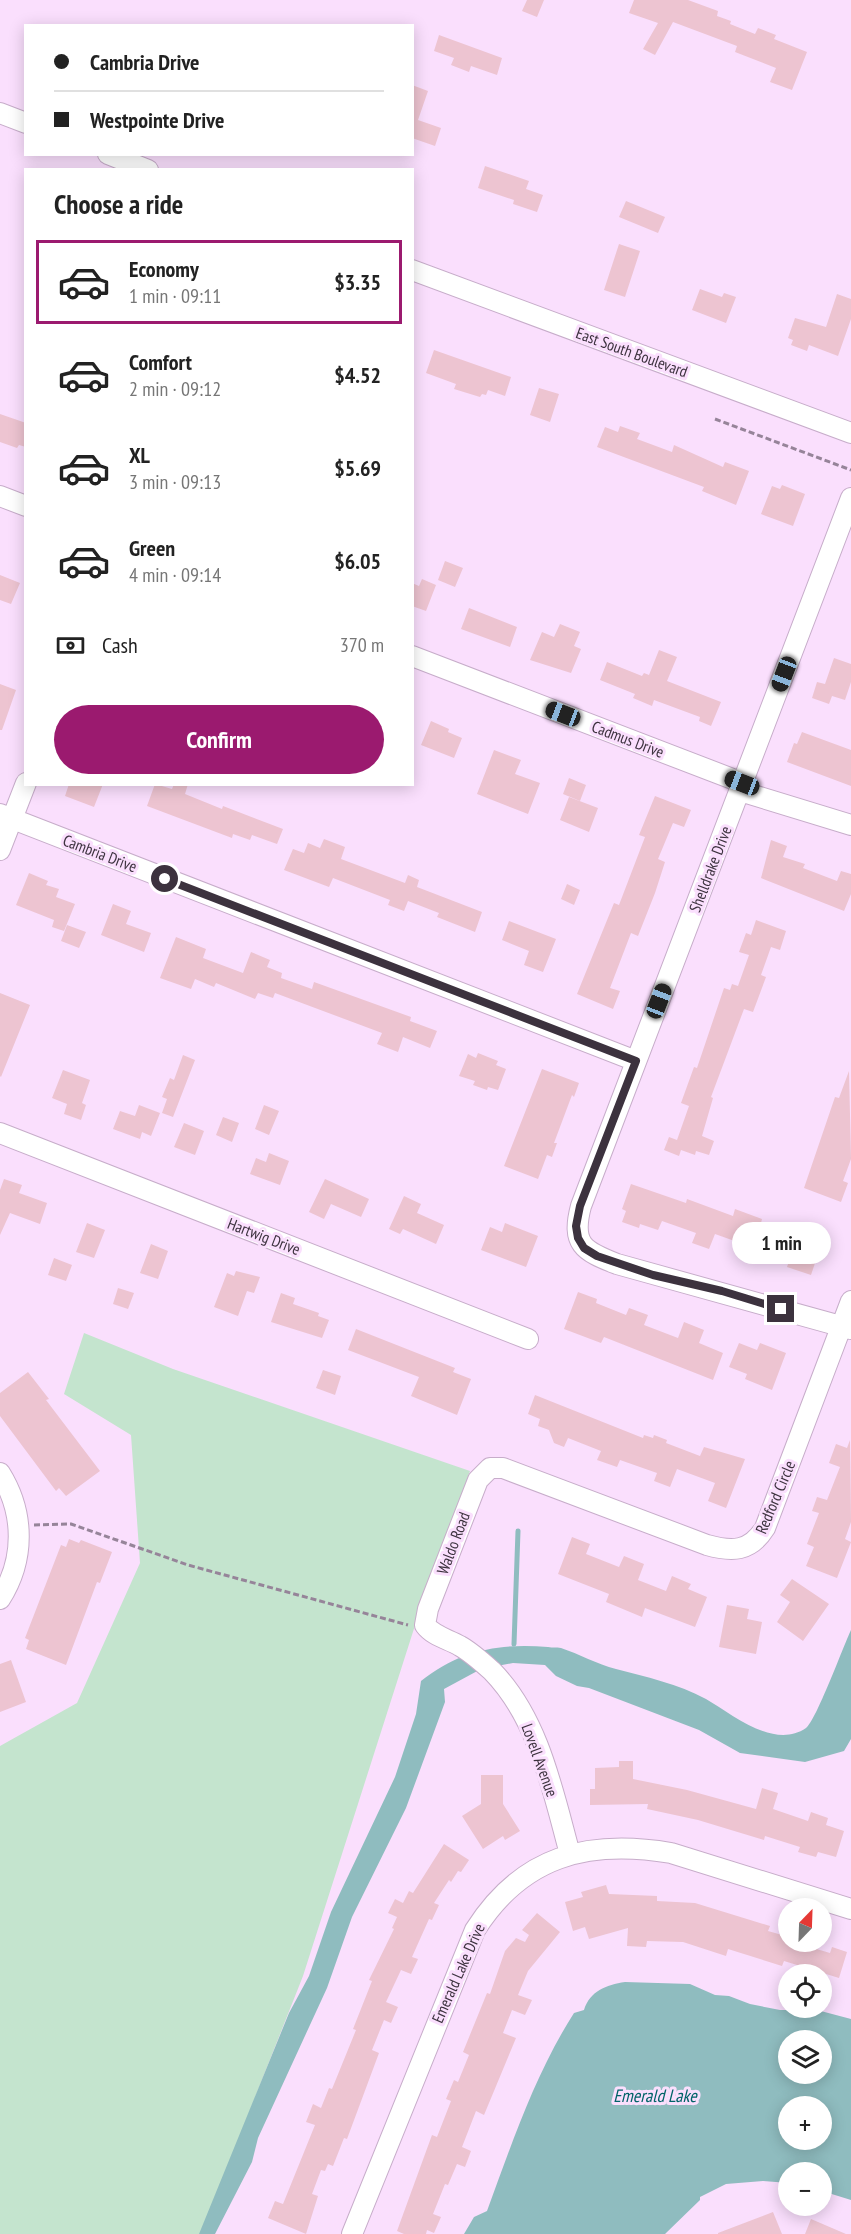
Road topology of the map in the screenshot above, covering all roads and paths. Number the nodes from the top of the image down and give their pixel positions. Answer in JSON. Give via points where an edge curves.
{"nodes":[{"id":1,"x":0,"y":114,"type":"edge"},
{"id":2,"x":24,"y":122,"type":"edge"},
{"id":3,"x":113,"y":156,"type":"edge"},
{"id":4,"x":143,"y":168,"type":"edge"},
{"id":5,"x":414,"y":271,"type":"edge"},
{"id":6,"x":715,"y":419,"type":"dead end"},
{"id":7,"x":851,"y":433,"type":"edge"},
{"id":8,"x":851,"y":470,"type":"edge"},
{"id":9,"x":0,"y":496,"type":"edge"},
{"id":10,"x":851,"y":498,"type":"edge"},
{"id":11,"x":24,"y":505,"type":"edge"},
{"id":12,"x":414,"y":657,"type":"edge"},
{"id":13,"x":24,"y":786,"type":"edge"},
{"id":14,"x":741,"y":787,"type":"junction"},
{"id":15,"x":6,"y":816,"type":"edge"},
{"id":16,"x":851,"y":825,"type":"edge"},
{"id":17,"x":0,"y":850,"type":"edge"},
{"id":18,"x":636,"y":1061,"type":"junction"},
{"id":19,"x":0,"y":1133,"type":"edge"},
{"id":20,"x":851,"y":1301,"type":"edge"},
{"id":21,"x":846,"y":1328,"type":"edge"},
{"id":22,"x":528,"y":1339,"type":"dead end"},
{"id":23,"x":503,"y":1468,"type":"joint"},
{"id":24,"x":0,"y":1473,"type":"edge"},
{"id":25,"x":35,"y":1525,"type":"dead end"},
{"id":26,"x":3,"y":1594,"type":"edge"},
{"id":27,"x":430,"y":1629,"type":"junction"},
{"id":28,"x":570,"y":1854,"type":"junction"},
{"id":29,"x":851,"y":1909,"type":"edge"},
{"id":30,"x":352,"y":2234,"type":"edge"}],
"edges":[{"from":1,"to":2,"type":"street"},
{"from":3,"to":4,"type":"street"},
{"from":5,"to":7,"type":"street","name":"East South Boulevard"},
{"from":6,"to":8,"type":"path"},
{"from":9,"to":11,"type":"street"},
{"from":10,"to":14,"type":"street","name":"Shelldrake Drive"},
{"from":12,"to":14,"type":"street","name":"Cadmus Drive"},
{"from":13,"to":15,"type":"street"},
{"from":14,"to":16,"type":"street","name":"Cadmus Drive"},
{"from":14,"to":18,"type":"street","name":"Shelldrake Drive"},
{"from":15,"to":17,"type":"street"},
{"from":15,"to":18,"type":"street","name":"Cambria Drive"},
{"from":18,"to":21,"type":"street","name":"Shelldrake Drive","via":[[580,1206],[576,1226],[584,1248],[653,1275]]},
{"from":19,"to":22,"type":"street","name":"Hartwig Drive"},
{"from":20,"to":21,"type":"street","name":"Redford Circle"},
{"from":21,"to":23,"type":"street","name":"Redford Circle","via":[[765,1528],[744,1548],[729,1550],[707,1545]]},
{"from":23,"to":27,"type":"street","name":"Waldo Road","via":[[490,1468],[478,1480],[428,1609]]},
{"from":24,"to":26,"type":"street","via":[[14,1501],[19,1527],[19,1555]]},
{"from":25,"to":27,"type":"path","via":[[70,1524],[188,1565],[403,1625]]},
{"from":27,"to":28,"type":"street","name":"Lovell Avenue","via":[[462,1647],[493,1672],[526,1720],[544,1762]]},
{"from":28,"to":29,"type":"street","name":"Emerald Lake Drive","via":[[609,1848],[671,1853]]},
{"from":28,"to":30,"type":"street","name":"Emerald Lake Drive","via":[[513,1883],[488,1909],[475,1930]]}]}
